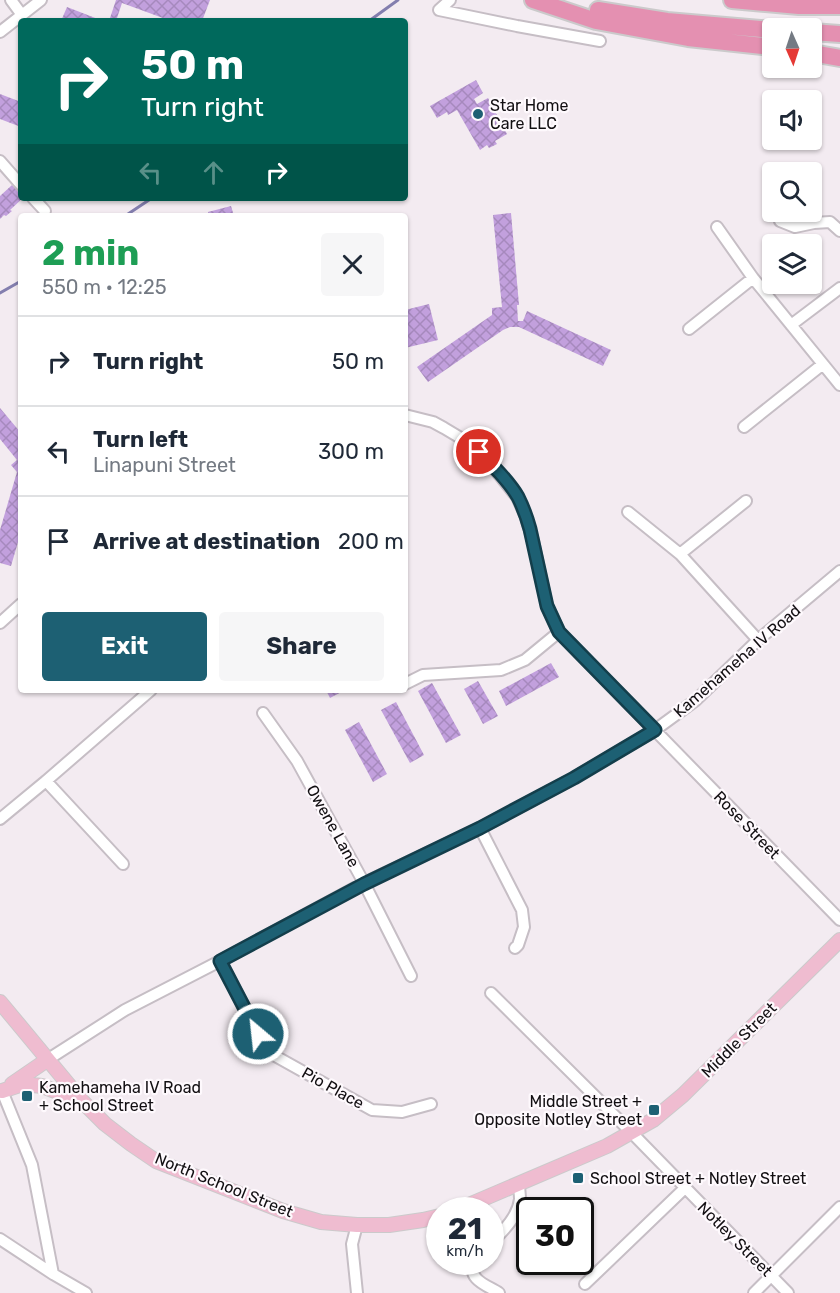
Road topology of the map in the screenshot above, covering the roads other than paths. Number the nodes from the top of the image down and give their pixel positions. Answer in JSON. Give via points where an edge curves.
{"nodes":[{"id":1,"x":10,"y":0,"type":"edge"},
{"id":2,"x":41,"y":0,"type":"edge"},
{"id":3,"x":450,"y":0,"type":"edge"},
{"id":4,"x":533,"y":0,"type":"edge"},
{"id":5,"x":550,"y":0,"type":"edge"},
{"id":6,"x":732,"y":0,"type":"edge"},
{"id":7,"x":840,"y":8,"type":"edge"},
{"id":8,"x":22,"y":15,"type":"junction"},
{"id":9,"x":18,"y":18,"type":"edge"},
{"id":10,"x":18,"y":18,"type":"edge"},
{"id":11,"x":762,"y":29,"type":"edge"},
{"id":12,"x":0,"y":32,"type":"edge"},
{"id":13,"x":822,"y":33,"type":"edge"},
{"id":14,"x":840,"y":34,"type":"edge"},
{"id":15,"x":600,"y":41,"type":"dead end"},
{"id":16,"x":762,"y":46,"type":"edge"},
{"id":17,"x":822,"y":52,"type":"edge"},
{"id":18,"x":840,"y":52,"type":"edge"},
{"id":19,"x":822,"y":54,"type":"edge"},
{"id":20,"x":840,"y":58,"type":"edge"},
{"id":21,"x":0,"y":161,"type":"edge"},
{"id":22,"x":18,"y":182,"type":"edge"},
{"id":23,"x":36,"y":201,"type":"edge"},
{"id":24,"x":45,"y":212,"type":"dead end"},
{"id":25,"x":782,"y":222,"type":"edge"},
{"id":26,"x":717,"y":227,"type":"dead end"},
{"id":27,"x":840,"y":231,"type":"edge"},
{"id":28,"x":753,"y":278,"type":"junction"},
{"id":29,"x":840,"y":288,"type":"edge"},
{"id":30,"x":791,"y":326,"type":"junction"},
{"id":31,"x":689,"y":329,"type":"dead end"},
{"id":32,"x":824,"y":364,"type":"junction"},
{"id":33,"x":840,"y":385,"type":"edge"},
{"id":34,"x":408,"y":417,"type":"edge"},
{"id":35,"x":744,"y":427,"type":"dead end"},
{"id":36,"x":746,"y":501,"type":"dead end"},
{"id":37,"x":627,"y":512,"type":"dead end"},
{"id":38,"x":680,"y":554,"type":"junction"},
{"id":39,"x":840,"y":571,"type":"edge"},
{"id":40,"x":18,"y":606,"type":"edge"},
{"id":41,"x":0,"y":623,"type":"edge"},
{"id":42,"x":559,"y":632,"type":"junction"},
{"id":43,"x":758,"y":640,"type":"junction"},
{"id":44,"x":408,"y":682,"type":"edge"},
{"id":45,"x":148,"y":693,"type":"edge"},
{"id":46,"x":263,"y":713,"type":"dead end"},
{"id":47,"x":655,"y":730,"type":"junction"},
{"id":48,"x":46,"y":782,"type":"junction"},
{"id":49,"x":0,"y":819,"type":"edge"},
{"id":50,"x":480,"y":828,"type":"junction"},
{"id":51,"x":123,"y":864,"type":"dead end"},
{"id":52,"x":364,"y":884,"type":"junction"},
{"id":53,"x":840,"y":920,"type":"edge"},
{"id":54,"x":840,"y":940,"type":"edge"},
{"id":55,"x":515,"y":948,"type":"dead end"},
{"id":56,"x":220,"y":961,"type":"junction"},
{"id":57,"x":411,"y":976,"type":"dead end"},
{"id":58,"x":491,"y":993,"type":"dead end"},
{"id":59,"x":0,"y":1002,"type":"edge"},
{"id":60,"x":47,"y":1059,"type":"junction"},
{"id":61,"x":1,"y":1091,"type":"edge"},
{"id":62,"x":83,"y":1102,"type":"junction"},
{"id":63,"x":431,"y":1104,"type":"dead end"},
{"id":64,"x":632,"y":1133,"type":"junction"},
{"id":65,"x":519,"y":1184,"type":"junction"},
{"id":66,"x":685,"y":1188,"type":"junction"},
{"id":67,"x":488,"y":1197,"type":"edge"},
{"id":68,"x":840,"y":1207,"type":"edge"},
{"id":69,"x":426,"y":1219,"type":"edge"},
{"id":70,"x":357,"y":1225,"type":"junction"},
{"id":71,"x":504,"y":1230,"type":"edge"},
{"id":72,"x":0,"y":1239,"type":"edge"},
{"id":73,"x":53,"y":1274,"type":"junction"},
{"id":74,"x":473,"y":1275,"type":"edge"},
{"id":75,"x":771,"y":1276,"type":"junction"},
{"id":76,"x":585,"y":1284,"type":"dead end"},
{"id":77,"x":86,"y":1293,"type":"edge"},
{"id":78,"x":357,"y":1293,"type":"edge"},
{"id":79,"x":499,"y":1293,"type":"edge"},
{"id":80,"x":753,"y":1293,"type":"edge"},
{"id":81,"x":788,"y":1293,"type":"edge"}],
"edges":[{"from":1,"to":8,"type":"street"},
{"from":2,"to":8,"type":"street"},
{"from":3,"to":15,"type":"street","via":[[439,10]]},
{"from":4,"to":16,"type":"highway","via":[[596,21],[688,38]]},
{"from":5,"to":11,"type":"highway","via":[[667,21]]},
{"from":6,"to":7,"type":"highway"},
{"from":8,"to":9,"type":"street"},
{"from":10,"to":12,"type":"street"},
{"from":13,"to":14,"type":"highway"},
{"from":17,"to":18,"type":"highway"},
{"from":19,"to":20,"type":"highway"},
{"from":21,"to":22,"type":"street"},
{"from":23,"to":24,"type":"street"},
{"from":25,"to":27,"type":"street","via":[[795,227],[830,222]]},
{"from":26,"to":28,"type":"street"},
{"from":28,"to":30,"type":"street"},
{"from":28,"to":31,"type":"street"},
{"from":29,"to":30,"type":"street"},
{"from":30,"to":32,"type":"street"},
{"from":32,"to":33,"type":"street"},
{"from":32,"to":35,"type":"street"},
{"from":34,"to":42,"type":"street","via":[[433,422],[469,443],[518,497],[529,525],[547,606]]},
{"from":36,"to":38,"type":"street"},
{"from":37,"to":38,"type":"street"},
{"from":38,"to":43,"type":"street"},
{"from":39,"to":43,"type":"street","name":"Kamehameha IV Road"},
{"from":40,"to":41,"type":"street"},
{"from":42,"to":44,"type":"street","via":[[525,660],[501,670],[423,675]]},
{"from":42,"to":47,"type":"street","name":"Rose Street"},
{"from":43,"to":47,"type":"street","name":"Kamehameha IV Road","via":[[696,700]]},
{"from":45,"to":48,"type":"street"},
{"from":46,"to":52,"type":"street","name":"Owene Lane","via":[[297,761]]},
{"from":47,"to":50,"type":"street","name":"Kamehameha IV Road"},
{"from":47,"to":53,"type":"street","name":"Rose Street"},
{"from":48,"to":49,"type":"street"},
{"from":48,"to":51,"type":"street"},
{"from":50,"to":52,"type":"street","name":"Kamehameha IV Road"},
{"from":50,"to":55,"type":"street","via":[[522,910],[524,927]]},
{"from":52,"to":56,"type":"street","name":"Kamehameha IV Road"},
{"from":52,"to":57,"type":"street","name":"Owene Lane"},
{"from":54,"to":64,"type":"main road","name":"Middle Street","via":[[684,1095]]},
{"from":56,"to":60,"type":"street","name":"Kamehameha IV Road","via":[[125,1010]]},
{"from":56,"to":63,"type":"street","name":"Pio Place","via":[[268,1052],[372,1110],[402,1112]]},
{"from":58,"to":64,"type":"street","name":"Notley Street"},
{"from":59,"to":60,"type":"main road","name":"North School Street"},
{"from":60,"to":61,"type":"main road","name":"Kamehameha IV Road"},
{"from":60,"to":62,"type":"main road","name":"North School Street"},
{"from":61,"to":62,"type":"main road","via":[[23,1084],[42,1086]]},
{"from":61,"to":73,"type":"street","via":[[32,1165]]},
{"from":62,"to":70,"type":"main road","name":"North School Street","via":[[105,1124],[156,1161],[284,1211],[321,1222]]},
{"from":64,"to":65,"type":"main road"},
{"from":64,"to":66,"type":"street","name":"Notley Street"},
{"from":65,"to":67,"type":"main road"},
{"from":65,"to":71,"type":"street","via":[[520,1199]]},
{"from":66,"to":75,"type":"street","name":"Notley Street"},
{"from":66,"to":76,"type":"street"},
{"from":68,"to":75,"type":"street"},
{"from":69,"to":70,"type":"main road","name":"North School Street"},
{"from":70,"to":78,"type":"street","via":[[352,1244]]},
{"from":72,"to":73,"type":"street"},
{"from":73,"to":77,"type":"street"},
{"from":74,"to":79,"type":"street"},
{"from":75,"to":80,"type":"street"},
{"from":75,"to":81,"type":"street","name":"Notley Street"}]}
